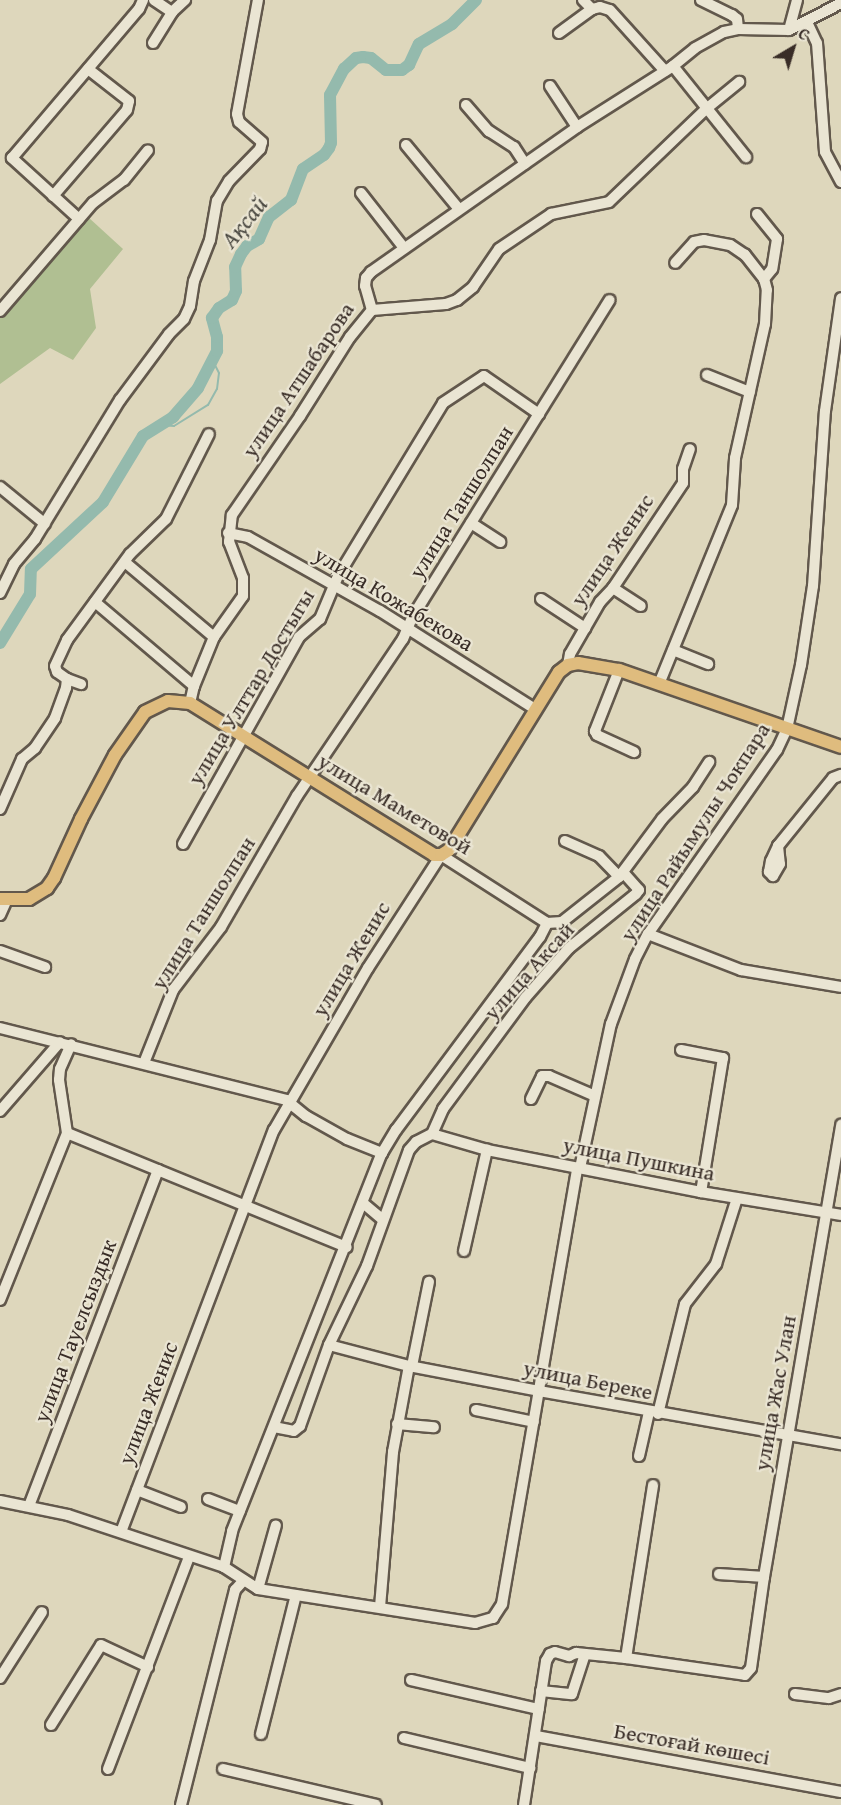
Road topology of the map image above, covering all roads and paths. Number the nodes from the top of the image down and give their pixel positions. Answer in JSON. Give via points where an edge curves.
{"nodes":[{"id":1,"x":143,"y":0,"type":"edge"},
{"id":2,"x":154,"y":0,"type":"edge"},
{"id":3,"x":185,"y":0,"type":"edge"},
{"id":4,"x":258,"y":0,"type":"edge"},
{"id":5,"x":584,"y":0,"type":"edge"},
{"id":6,"x":701,"y":0,"type":"edge"},
{"id":7,"x":797,"y":0,"type":"edge"},
{"id":8,"x":841,"y":3,"type":"edge"},
{"id":9,"x":592,"y":9,"type":"junction"},
{"id":10,"x":172,"y":12,"type":"junction"},
{"id":11,"x":807,"y":22,"type":"junction"},
{"id":12,"x":738,"y":28,"type":"junction"},
{"id":13,"x":789,"y":30,"type":"junction"},
{"id":14,"x":559,"y":33,"type":"dead end"},
{"id":15,"x":153,"y":43,"type":"dead end"},
{"id":16,"x":88,"y":69,"type":"junction"},
{"id":17,"x":669,"y":69,"type":"junction"},
{"id":18,"x":739,"y":82,"type":"dead end"},
{"id":19,"x":550,"y":86,"type":"dead end"},
{"id":20,"x":466,"y":105,"type":"dead end"},
{"id":21,"x":706,"y":109,"type":"junction"},
{"id":22,"x":577,"y":127,"type":"junction"},
{"id":23,"x":406,"y":145,"type":"dead end"},
{"id":24,"x":148,"y":150,"type":"dead end"},
{"id":25,"x":746,"y":157,"type":"dead end"},
{"id":26,"x":525,"y":164,"type":"junction"},
{"id":27,"x":841,"y":183,"type":"edge"},
{"id":28,"x":361,"y":193,"type":"dead end"},
{"id":29,"x":53,"y":196,"type":"junction"},
{"id":30,"x":459,"y":209,"type":"junction"},
{"id":31,"x":757,"y":214,"type":"dead end"},
{"id":32,"x":79,"y":219,"type":"junction"},
{"id":33,"x":404,"y":248,"type":"junction"},
{"id":34,"x":675,"y":263,"type":"dead end"},
{"id":35,"x":764,"y":279,"type":"junction"},
{"id":36,"x":841,"y":298,"type":"edge"},
{"id":37,"x":610,"y":300,"type":"dead end"},
{"id":38,"x":372,"y":310,"type":"junction"},
{"id":39,"x":0,"y":311,"type":"edge"},
{"id":40,"x":707,"y":375,"type":"dead end"},
{"id":41,"x":750,"y":393,"type":"junction"},
{"id":42,"x":539,"y":414,"type":"junction"},
{"id":43,"x":209,"y":434,"type":"dead end"},
{"id":44,"x":690,"y":449,"type":"dead end"},
{"id":45,"x":0,"y":486,"type":"edge"},
{"id":46,"x":471,"y":523,"type":"junction"},
{"id":47,"x":45,"y":524,"type":"junction"},
{"id":48,"x":228,"y":533,"type":"junction"},
{"id":49,"x":500,"y":542,"type":"dead end"},
{"id":50,"x":126,"y":563,"type":"junction"},
{"id":51,"x":334,"y":587,"type":"junction"},
{"id":52,"x":612,"y":588,"type":"junction"},
{"id":53,"x":0,"y":593,"type":"edge"},
{"id":54,"x":541,"y":599,"type":"dead end"},
{"id":55,"x":95,"y":602,"type":"junction"},
{"id":56,"x":641,"y":606,"type":"dead end"},
{"id":57,"x":585,"y":628,"type":"junction"},
{"id":58,"x":408,"y":629,"type":"junction"},
{"id":59,"x":214,"y":637,"type":"junction"},
{"id":60,"x":673,"y":650,"type":"junction"},
{"id":61,"x":708,"y":663,"type":"dead end"},
{"id":62,"x":568,"y":665,"type":"junction"},
{"id":63,"x":619,"y":670,"type":"junction"},
{"id":64,"x":67,"y":679,"type":"junction"},
{"id":65,"x":81,"y":684,"type":"dead end"},
{"id":66,"x":659,"y":684,"type":"junction"},
{"id":67,"x":194,"y":686,"type":"junction"},
{"id":68,"x":190,"y":703,"type":"junction"},
{"id":69,"x":536,"y":709,"type":"junction"},
{"id":70,"x":787,"y":729,"type":"junction"},
{"id":71,"x":243,"y":735,"type":"junction"},
{"id":72,"x":841,"y":747,"type":"edge"},
{"id":73,"x":634,"y":752,"type":"dead end"},
{"id":74,"x":709,"y":762,"type":"dead end"},
{"id":75,"x":841,"y":775,"type":"edge"},
{"id":76,"x":310,"y":777,"type":"junction"},
{"id":77,"x":0,"y":809,"type":"edge"},
{"id":78,"x":566,"y":841,"type":"dead end"},
{"id":79,"x":183,"y":844,"type":"dead end"},
{"id":80,"x":778,"y":846,"type":"dead end"},
{"id":81,"x":441,"y":855,"type":"junction"},
{"id":82,"x":621,"y":875,"type":"junction"},
{"id":83,"x":3,"y":899,"type":"edge"},
{"id":84,"x":0,"y":915,"type":"edge"},
{"id":85,"x":547,"y":923,"type":"junction"},
{"id":86,"x":648,"y":934,"type":"junction"},
{"id":87,"x":0,"y":951,"type":"edge"},
{"id":88,"x":45,"y":967,"type":"dead end"},
{"id":89,"x":841,"y":987,"type":"edge"},
{"id":90,"x":0,"y":1028,"type":"edge"},
{"id":91,"x":66,"y":1043,"type":"junction"},
{"id":92,"x":681,"y":1050,"type":"dead end"},
{"id":93,"x":144,"y":1064,"type":"junction"},
{"id":94,"x":595,"y":1096,"type":"junction"},
{"id":95,"x":531,"y":1099,"type":"dead end"},
{"id":96,"x":291,"y":1103,"type":"junction"},
{"id":97,"x":0,"y":1111,"type":"edge"},
{"id":98,"x":841,"y":1125,"type":"edge"},
{"id":99,"x":67,"y":1134,"type":"junction"},
{"id":100,"x":432,"y":1134,"type":"junction"},
{"id":101,"x":487,"y":1150,"type":"junction"},
{"id":102,"x":382,"y":1153,"type":"junction"},
{"id":103,"x":579,"y":1168,"type":"junction"},
{"id":104,"x":158,"y":1170,"type":"junction"},
{"id":105,"x":701,"y":1192,"type":"junction"},
{"id":106,"x":737,"y":1198,"type":"junction"},
{"id":107,"x":363,"y":1203,"type":"junction"},
{"id":108,"x":246,"y":1206,"type":"junction"},
{"id":109,"x":825,"y":1212,"type":"junction"},
{"id":110,"x":841,"y":1215,"type":"edge"},
{"id":111,"x":382,"y":1219,"type":"junction"},
{"id":112,"x":347,"y":1247,"type":"junction"},
{"id":113,"x":464,"y":1251,"type":"dead end"},
{"id":114,"x":429,"y":1282,"type":"dead end"},
{"id":115,"x":0,"y":1300,"type":"edge"},
{"id":116,"x":329,"y":1345,"type":"junction"},
{"id":117,"x":410,"y":1366,"type":"junction"},
{"id":118,"x":539,"y":1391,"type":"junction"},
{"id":119,"x":476,"y":1410,"type":"dead end"},
{"id":120,"x":653,"y":1413,"type":"junction"},
{"id":121,"x":534,"y":1422,"type":"junction"},
{"id":122,"x":397,"y":1424,"type":"junction"},
{"id":123,"x":274,"y":1427,"type":"junction"},
{"id":124,"x":434,"y":1427,"type":"dead end"},
{"id":125,"x":787,"y":1434,"type":"junction"},
{"id":126,"x":841,"y":1444,"type":"edge"},
{"id":127,"x":639,"y":1456,"type":"dead end"},
{"id":128,"x":653,"y":1485,"type":"dead end"},
{"id":129,"x":137,"y":1490,"type":"junction"},
{"id":130,"x":208,"y":1499,"type":"dead end"},
{"id":131,"x":0,"y":1501,"type":"edge"},
{"id":132,"x":29,"y":1506,"type":"junction"},
{"id":133,"x":181,"y":1507,"type":"dead end"},
{"id":134,"x":240,"y":1511,"type":"junction"},
{"id":135,"x":276,"y":1525,"type":"dead end"},
{"id":136,"x":121,"y":1532,"type":"junction"},
{"id":137,"x":189,"y":1557,"type":"junction"},
{"id":138,"x":224,"y":1567,"type":"junction"},
{"id":139,"x":719,"y":1574,"type":"dead end"},
{"id":140,"x":764,"y":1576,"type":"junction"},
{"id":141,"x":244,"y":1580,"type":"junction"},
{"id":142,"x":258,"y":1589,"type":"junction"},
{"id":143,"x":296,"y":1594,"type":"junction"},
{"id":144,"x":380,"y":1607,"type":"junction"},
{"id":145,"x":42,"y":1612,"type":"dead end"},
{"id":146,"x":585,"y":1654,"type":"junction"},
{"id":147,"x":626,"y":1658,"type":"junction"},
{"id":148,"x":148,"y":1667,"type":"junction"},
{"id":149,"x":0,"y":1678,"type":"edge"},
{"id":150,"x":411,"y":1680,"type":"dead end"},
{"id":151,"x":542,"y":1691,"type":"junction"},
{"id":152,"x":795,"y":1694,"type":"dead end"},
{"id":153,"x":841,"y":1694,"type":"edge"},
{"id":154,"x":539,"y":1709,"type":"junction"},
{"id":155,"x":51,"y":1725,"type":"dead end"},
{"id":156,"x":261,"y":1734,"type":"dead end"},
{"id":157,"x":536,"y":1736,"type":"junction"},
{"id":158,"x":404,"y":1738,"type":"dead end"},
{"id":159,"x":530,"y":1768,"type":"junction"},
{"id":160,"x":108,"y":1769,"type":"dead end"},
{"id":161,"x":223,"y":1769,"type":"dead end"},
{"id":162,"x":841,"y":1792,"type":"edge"},
{"id":163,"x":181,"y":1805,"type":"edge"},
{"id":164,"x":376,"y":1805,"type":"edge"},
{"id":165,"x":524,"y":1805,"type":"edge"}],
"edges":[{"from":1,"to":16,"type":"street"},
{"from":2,"to":10,"type":"street"},
{"from":3,"to":10,"type":"street"},
{"from":4,"to":47,"type":"street","via":[[237,114],[239,122],[262,142],[260,149],[229,181],[217,201],[210,240],[184,319],[120,400]]},
{"from":5,"to":9,"type":"street"},
{"from":6,"to":12,"type":"street","via":[[732,15]]},
{"from":7,"to":13,"type":"street"},
{"from":8,"to":11,"type":"street","name":"улица Атшабарова"},
{"from":9,"to":14,"type":"street"},
{"from":9,"to":17,"type":"street","via":[[610,10]]},
{"from":10,"to":15,"type":"street"},
{"from":11,"to":13,"type":"street","name":"улица Атшабарова"},
{"from":11,"to":27,"type":"street","via":[[817,43],[825,152]]},
{"from":12,"to":13,"type":"street","name":"улица Атшабарова"},
{"from":12,"to":17,"type":"street","name":"улица Атшабарова","via":[[695,48]]},
{"from":16,"to":29,"type":"street","via":[[12,158]]},
{"from":16,"to":29,"type":"street","via":[[129,101],[127,110]]},
{"from":17,"to":21,"type":"street"},
{"from":17,"to":22,"type":"street","name":"улица Атшабарова"},
{"from":18,"to":21,"type":"street"},
{"from":19,"to":22,"type":"street"},
{"from":20,"to":26,"type":"street","via":[[489,131],[514,147]]},
{"from":21,"to":25,"type":"street"},
{"from":21,"to":38,"type":"street","via":[[609,202],[551,214],[499,249],[473,287],[457,300]]},
{"from":22,"to":26,"type":"street","name":"улица Атшабарова"},
{"from":23,"to":30,"type":"street"},
{"from":24,"to":32,"type":"street","via":[[124,180],[93,202]]},
{"from":26,"to":30,"type":"street","name":"улица Атшабарова"},
{"from":28,"to":33,"type":"street"},
{"from":29,"to":32,"type":"street"},
{"from":30,"to":33,"type":"street","name":"улица Атшабарова"},
{"from":31,"to":35,"type":"street","via":[[777,239],[772,268]]},
{"from":32,"to":39,"type":"street"},
{"from":33,"to":38,"type":"street","name":"улица Атшабарова","via":[[366,279]]},
{"from":34,"to":35,"type":"street","via":[[694,242],[714,241],[745,255]]},
{"from":35,"to":41,"type":"street","via":[[765,324]]},
{"from":36,"to":70,"type":"street","name":"улица Райымулы Чокпара","via":[[825,411],[813,586]]},
{"from":37,"to":42,"type":"street","name":"улица Таншолпан"},
{"from":38,"to":48,"type":"street","name":"улица Атшабарова","via":[[232,515]]},
{"from":40,"to":41,"type":"street"},
{"from":41,"to":60,"type":"street","via":[[735,458],[732,505]]},
{"from":42,"to":46,"type":"street","name":"улица Таншолпан"},
{"from":42,"to":51,"type":"street","name":"улица Улттар Достыгы","via":[[484,376],[443,403]]},
{"from":43,"to":50,"type":"street","via":[[166,519],[137,546]]},
{"from":44,"to":52,"type":"street","name":"улица Женис","via":[[683,483]]},
{"from":45,"to":47,"type":"street"},
{"from":46,"to":49,"type":"street"},
{"from":46,"to":58,"type":"street","name":"улица Таншолпан"},
{"from":47,"to":53,"type":"street","via":[[14,564]]},
{"from":48,"to":51,"type":"street","name":"улица Кожабекова","via":[[248,537]]},
{"from":48,"to":59,"type":"street","via":[[245,587],[243,596]]},
{"from":50,"to":55,"type":"street"},
{"from":50,"to":59,"type":"street"},
{"from":51,"to":58,"type":"street","name":"улица Кожабекова"},
{"from":51,"to":71,"type":"street","name":"улица Улттар Достыгы","via":[[320,619],[299,637]]},
{"from":52,"to":56,"type":"street"},
{"from":52,"to":57,"type":"street","name":"улица Женис"},
{"from":54,"to":57,"type":"street"},
{"from":55,"to":64,"type":"street","via":[[57,657],[57,672]]},
{"from":55,"to":67,"type":"street"},
{"from":57,"to":62,"type":"street","name":"улица Женис"},
{"from":58,"to":69,"type":"street","name":"улица Кожабекова"},
{"from":58,"to":76,"type":"street","name":"улица Таншолпан"},
{"from":59,"to":67,"type":"street"},
{"from":60,"to":61,"type":"street"},
{"from":60,"to":66,"type":"street"},
{"from":62,"to":63,"type":"main road"},
{"from":62,"to":69,"type":"main road","name":"улица Женис","via":[[559,672]]},
{"from":63,"to":66,"type":"main road"},
{"from":63,"to":73,"type":"street","via":[[595,731]]},
{"from":64,"to":65,"type":"street"},
{"from":64,"to":77,"type":"street","via":[[55,718],[35,748],[22,759]]},
{"from":66,"to":70,"type":"main road"},
{"from":67,"to":68,"type":"street"},
{"from":68,"to":71,"type":"main road","name":"улица Маметовой"},
{"from":68,"to":83,"type":"main road","via":[[168,701],[145,712],[115,755],[54,878],[39,895]]},
{"from":69,"to":81,"type":"main road","name":"улица Женис","via":[[449,850]]},
{"from":70,"to":72,"type":"main road"},
{"from":70,"to":86,"type":"street","name":"улица Райымулы Чокпара","via":[[777,750]]},
{"from":71,"to":76,"type":"main road","name":"улица Маметовой"},
{"from":71,"to":79,"type":"street","name":"улица Улттар Достыгы"},
{"from":74,"to":82,"type":"street"},
{"from":75,"to":80,"type":"street","via":[[833,778]]},
{"from":76,"to":81,"type":"main road","name":"улица Маметовой","via":[[426,852]]},
{"from":76,"to":93,"type":"street","name":"улица Таншолпан","via":[[221,927],[174,990]]},
{"from":78,"to":82,"type":"street","via":[[599,856]]},
{"from":81,"to":85,"type":"street","name":"улица Маметовой"},
{"from":81,"to":96,"type":"street","name":"улица Женис","via":[[368,968]]},
{"from":82,"to":85,"type":"street","name":"улица Аксай","via":[[562,922]]},
{"from":82,"to":100,"type":"street","name":"улица Аксай","via":[[639,890],[569,948],[526,997],[443,1109]]},
{"from":83,"to":84,"type":"street"},
{"from":85,"to":102,"type":"street","name":"улица Аксай","via":[[540,938]]},
{"from":86,"to":89,"type":"street","via":[[741,969]]},
{"from":86,"to":94,"type":"street","name":"улица Райымулы Чокпара","via":[[611,1024]]},
{"from":87,"to":88,"type":"street"},
{"from":90,"to":91,"type":"street"},
{"from":91,"to":93,"type":"street"},
{"from":91,"to":97,"type":"street"},
{"from":91,"to":99,"type":"street","via":[[58,1080]]},
{"from":92,"to":105,"type":"street","via":[[723,1059]]},
{"from":93,"to":96,"type":"street"},
{"from":94,"to":95,"type":"street","via":[[542,1076]]},
{"from":94,"to":103,"type":"street","name":"улица Райымулы Чокпара"},
{"from":96,"to":102,"type":"street","via":[[347,1139]]},
{"from":96,"to":108,"type":"street","name":"улица Женис","via":[[274,1130]]},
{"from":98,"to":109,"type":"street","name":"улица Жас Улан"},
{"from":99,"to":104,"type":"street"},
{"from":99,"to":115,"type":"street"},
{"from":100,"to":101,"type":"street","name":"улица Пушкина"},
{"from":100,"to":111,"type":"street","name":"улица Аксай","via":[[409,1150]]},
{"from":101,"to":103,"type":"street","name":"улица Пушкина"},
{"from":101,"to":113,"type":"street"},
{"from":102,"to":107,"type":"street","name":"улица Аксай"},
{"from":103,"to":105,"type":"street","name":"улица Пушкина"},
{"from":103,"to":118,"type":"street","name":"улица Райымулы Чокпара"},
{"from":104,"to":108,"type":"street"},
{"from":104,"to":132,"type":"street","name":"улица Тауелсыздык"},
{"from":105,"to":106,"type":"street","name":"улица Пушкина"},
{"from":106,"to":109,"type":"street","name":"улица Пушкина"},
{"from":106,"to":120,"type":"street","via":[[716,1264],[685,1304]]},
{"from":107,"to":111,"type":"street"},
{"from":107,"to":112,"type":"street","name":"улица Аксай"},
{"from":108,"to":112,"type":"street"},
{"from":108,"to":129,"type":"street","name":"улица Женис"},
{"from":109,"to":110,"type":"street","name":"улица Пушкина"},
{"from":109,"to":125,"type":"street","name":"улица Жас Улан"},
{"from":111,"to":116,"type":"street","name":"улица Аксай","via":[[360,1284]]},
{"from":112,"to":123,"type":"street","name":"улица Аксай"},
{"from":114,"to":117,"type":"street"},
{"from":116,"to":117,"type":"street","name":"улица Береке"},
{"from":116,"to":123,"type":"street","name":"улица Аксай","via":[[300,1426],[294,1431]]},
{"from":117,"to":118,"type":"street","name":"улица Береке"},
{"from":117,"to":122,"type":"street"},
{"from":118,"to":120,"type":"street","name":"улица Береке"},
{"from":118,"to":121,"type":"street","name":"улица Райымулы Чокпара"},
{"from":119,"to":121,"type":"street"},
{"from":120,"to":125,"type":"street","name":"улица Береке"},
{"from":120,"to":127,"type":"street"},
{"from":121,"to":144,"type":"street","name":"улица Райымулы Чокпара","via":[[499,1611],[486,1621],[475,1623]]},
{"from":122,"to":124,"type":"street"},
{"from":122,"to":144,"type":"street"},
{"from":123,"to":134,"type":"street","name":"улица Аксай"},
{"from":125,"to":126,"type":"street","name":"улица Береке"},
{"from":125,"to":140,"type":"street","name":"улица Жас Улан"},
{"from":128,"to":147,"type":"street"},
{"from":129,"to":133,"type":"street"},
{"from":129,"to":136,"type":"street","name":"улица Женис"},
{"from":130,"to":134,"type":"street"},
{"from":131,"to":132,"type":"street"},
{"from":132,"to":136,"type":"street"},
{"from":134,"to":138,"type":"street","name":"улица Аксай","via":[[226,1549]]},
{"from":135,"to":142,"type":"street"},
{"from":136,"to":137,"type":"street"},
{"from":137,"to":138,"type":"street"},
{"from":137,"to":148,"type":"street"},
{"from":138,"to":141,"type":"street"},
{"from":139,"to":140,"type":"street"},
{"from":140,"to":147,"type":"street","name":"улица Жас Улан","via":[[751,1668],[745,1675]]},
{"from":141,"to":142,"type":"street"},
{"from":141,"to":163,"type":"street","via":[[234,1590]]},
{"from":142,"to":143,"type":"street"},
{"from":143,"to":144,"type":"street"},
{"from":143,"to":156,"type":"street"},
{"from":145,"to":149,"type":"street"},
{"from":146,"to":147,"type":"street"},
{"from":146,"to":151,"type":"street","via":[[572,1694]]},
{"from":146,"to":151,"type":"street","via":[[550,1654]]},
{"from":148,"to":155,"type":"street","via":[[101,1645]]},
{"from":148,"to":160,"type":"street"},
{"from":150,"to":154,"type":"street"},
{"from":151,"to":154,"type":"street"},
{"from":152,"to":153,"type":"street","via":[[829,1698]]},
{"from":154,"to":157,"type":"street"},
{"from":157,"to":159,"type":"street"},
{"from":157,"to":162,"type":"street","name":"Бестоғай көшесі"},
{"from":158,"to":159,"type":"street"},
{"from":159,"to":165,"type":"street"},
{"from":161,"to":164,"type":"street"}]}
